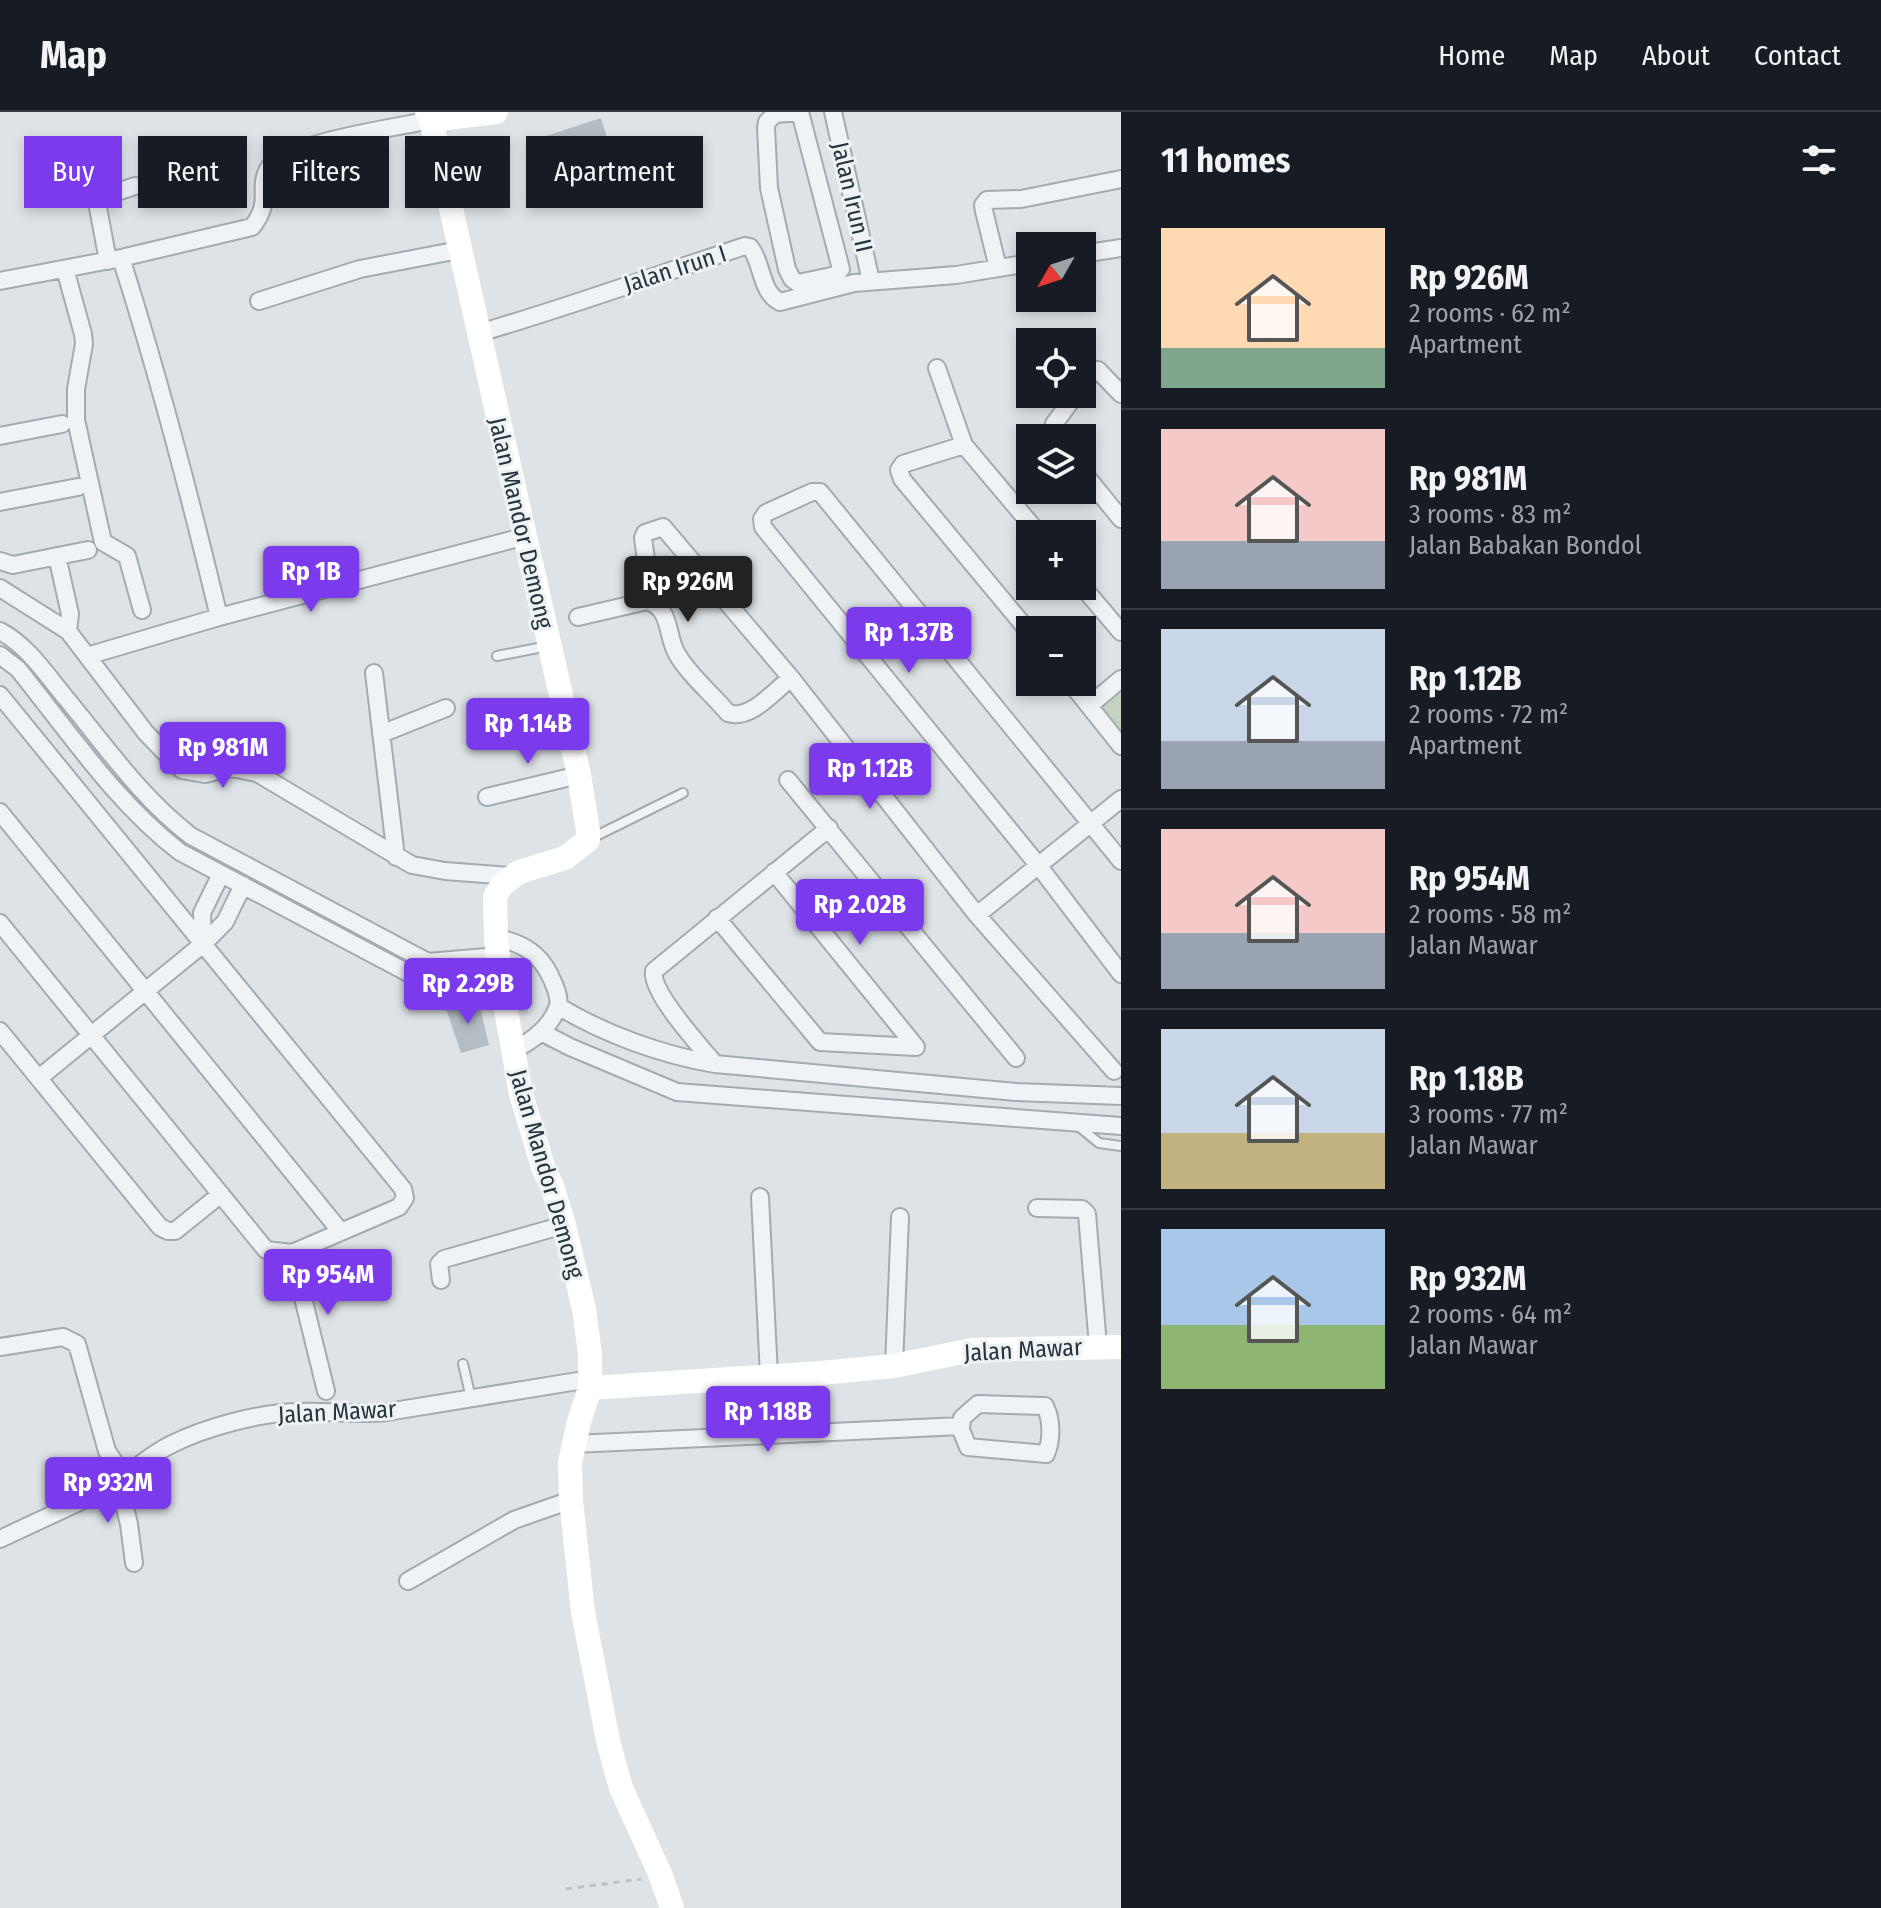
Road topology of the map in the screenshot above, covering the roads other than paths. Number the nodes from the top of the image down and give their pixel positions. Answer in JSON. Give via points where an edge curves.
{"nodes":[{"id":1,"x":496,"y":112,"type":"edge"},
{"id":2,"x":800,"y":112,"type":"edge"},
{"id":3,"x":833,"y":112,"type":"edge"},
{"id":4,"x":429,"y":116,"type":"edge"},
{"id":5,"x":1121,"y":179,"type":"edge"},
{"id":6,"x":135,"y":186,"type":"dead end"},
{"id":7,"x":1121,"y":248,"type":"edge"},
{"id":8,"x":459,"y":250,"type":"junction"},
{"id":9,"x":1096,"y":252,"type":"edge"},
{"id":10,"x":115,"y":260,"type":"junction"},
{"id":11,"x":1016,"y":265,"type":"edge"},
{"id":12,"x":998,"y":268,"type":"junction"},
{"id":13,"x":65,"y":269,"type":"junction"},
{"id":14,"x":0,"y":281,"type":"edge"},
{"id":15,"x":871,"y":281,"type":"junction"},
{"id":16,"x":259,"y":301,"type":"dead end"},
{"id":17,"x":479,"y":333,"type":"junction"},
{"id":18,"x":937,"y":368,"type":"dead end"},
{"id":19,"x":1096,"y":370,"type":"edge"},
{"id":20,"x":1121,"y":394,"type":"edge"},
{"id":21,"x":62,"y":424,"type":"dead end"},
{"id":22,"x":0,"y":436,"type":"edge"},
{"id":23,"x":964,"y":445,"type":"junction"},
{"id":24,"x":78,"y":487,"type":"dead end"},
{"id":25,"x":1096,"y":488,"type":"edge"},
{"id":26,"x":0,"y":502,"type":"edge"},
{"id":27,"x":1121,"y":519,"type":"edge"},
{"id":28,"x":1027,"y":520,"type":"edge"},
{"id":29,"x":526,"y":536,"type":"junction"},
{"id":30,"x":88,"y":550,"type":"dead end"},
{"id":31,"x":57,"y":556,"type":"junction"},
{"id":32,"x":0,"y":561,"type":"edge"},
{"id":33,"x":0,"y":588,"type":"edge"},
{"id":34,"x":1094,"y":600,"type":"edge"},
{"id":35,"x":652,"y":602,"type":"junction"},
{"id":36,"x":142,"y":610,"type":"dead end"},
{"id":37,"x":1016,"y":616,"type":"edge"},
{"id":38,"x":219,"y":617,"type":"junction"},
{"id":39,"x":578,"y":617,"type":"dead end"},
{"id":40,"x":0,"y":631,"type":"edge"},
{"id":41,"x":68,"y":631,"type":"junction"},
{"id":42,"x":1121,"y":632,"type":"edge"},
{"id":43,"x":549,"y":646,"type":"junction"},
{"id":44,"x":0,"y":655,"type":"edge"},
{"id":45,"x":87,"y":656,"type":"junction"},
{"id":46,"x":497,"y":656,"type":"dead end"},
{"id":47,"x":374,"y":673,"type":"dead end"},
{"id":48,"x":791,"y":678,"type":"junction"},
{"id":49,"x":1121,"y":679,"type":"edge"},
{"id":50,"x":0,"y":695,"type":"edge"},
{"id":51,"x":1082,"y":696,"type":"edge"},
{"id":52,"x":1090,"y":705,"type":"junction"},
{"id":53,"x":446,"y":708,"type":"dead end"},
{"id":54,"x":79,"y":714,"type":"junction"},
{"id":55,"x":64,"y":726,"type":"junction"},
{"id":56,"x":381,"y":734,"type":"junction"},
{"id":57,"x":1121,"y":746,"type":"edge"},
{"id":58,"x":579,"y":775,"type":"junction"},
{"id":59,"x":788,"y":780,"type":"dead end"},
{"id":60,"x":683,"y":793,"type":"dead end"},
{"id":61,"x":487,"y":797,"type":"dead end"},
{"id":62,"x":1121,"y":799,"type":"edge"},
{"id":63,"x":0,"y":812,"type":"edge"},
{"id":64,"x":1091,"y":823,"type":"junction"},
{"id":65,"x":829,"y":828,"type":"junction"},
{"id":66,"x":588,"y":840,"type":"junction"},
{"id":67,"x":396,"y":857,"type":"junction"},
{"id":68,"x":1121,"y":861,"type":"edge"},
{"id":69,"x":1038,"y":865,"type":"junction"},
{"id":70,"x":774,"y":872,"type":"junction"},
{"id":71,"x":221,"y":874,"type":"junction"},
{"id":72,"x":511,"y":876,"type":"junction"},
{"id":73,"x":243,"y":885,"type":"junction"},
{"id":74,"x":977,"y":915,"type":"junction"},
{"id":75,"x":717,"y":918,"type":"junction"},
{"id":76,"x":0,"y":923,"type":"edge"},
{"id":77,"x":203,"y":944,"type":"junction"},
{"id":78,"x":498,"y":956,"type":"junction"},
{"id":79,"x":1121,"y":974,"type":"edge"},
{"id":80,"x":145,"y":991,"type":"junction"},
{"id":81,"x":558,"y":1006,"type":"junction"},
{"id":82,"x":582,"y":1021,"type":"junction"},
{"id":83,"x":0,"y":1031,"type":"edge"},
{"id":84,"x":541,"y":1032,"type":"junction"},
{"id":85,"x":92,"y":1035,"type":"junction"},
{"id":86,"x":570,"y":1047,"type":"junction"},
{"id":87,"x":514,"y":1050,"type":"junction"},
{"id":88,"x":1016,"y":1058,"type":"dead end"},
{"id":89,"x":715,"y":1064,"type":"junction"},
{"id":90,"x":1114,"y":1071,"type":"dead end"},
{"id":91,"x":39,"y":1078,"type":"junction"},
{"id":92,"x":1121,"y":1096,"type":"edge"},
{"id":93,"x":1073,"y":1122,"type":"junction"},
{"id":94,"x":1121,"y":1126,"type":"edge"},
{"id":95,"x":1121,"y":1146,"type":"edge"},
{"id":96,"x":221,"y":1194,"type":"junction"},
{"id":97,"x":760,"y":1197,"type":"dead end"},
{"id":98,"x":1037,"y":1208,"type":"dead end"},
{"id":99,"x":900,"y":1217,"type":"dead end"},
{"id":100,"x":564,"y":1225,"type":"junction"},
{"id":101,"x":341,"y":1232,"type":"junction"},
{"id":102,"x":292,"y":1253,"type":"junction"},
{"id":103,"x":441,"y":1280,"type":"dead end"},
{"id":104,"x":1110,"y":1346,"type":"edge"},
{"id":105,"x":0,"y":1347,"type":"edge"},
{"id":106,"x":463,"y":1364,"type":"dead end"},
{"id":107,"x":894,"y":1366,"type":"junction"},
{"id":108,"x":769,"y":1375,"type":"junction"},
{"id":109,"x":590,"y":1383,"type":"junction"},
{"id":110,"x":326,"y":1391,"type":"dead end"},
{"id":111,"x":471,"y":1398,"type":"junction"},
{"id":112,"x":961,"y":1426,"type":"junction"},
{"id":113,"x":573,"y":1444,"type":"junction"},
{"id":114,"x":121,"y":1478,"type":"junction"},
{"id":115,"x":571,"y":1500,"type":"junction"},
{"id":116,"x":0,"y":1539,"type":"edge"},
{"id":117,"x":134,"y":1563,"type":"dead end"},
{"id":118,"x":408,"y":1581,"type":"dead end"},
{"id":119,"x":672,"y":1908,"type":"edge"}],
"edges":[{"from":1,"to":4,"type":"main road"},
{"from":2,"to":2,"type":"street","via":[[775,114],[766,128],[769,188],[787,269],[798,283],[836,275],[841,269]]},
{"from":3,"to":15,"type":"street","name":"Jalan Irun II"},
{"from":4,"to":8,"type":"main road","name":"Jalan Mandor Demong"},
{"from":4,"to":10,"type":"street","via":[[284,155],[269,167],[264,210],[252,227]]},
{"from":5,"to":12,"type":"street","via":[[1021,199],[987,200],[983,205]]},
{"from":6,"to":10,"type":"street","via":[[97,202]]},
{"from":7,"to":9,"type":"street"},
{"from":8,"to":16,"type":"street","via":[[360,269]]},
{"from":8,"to":17,"type":"main road","name":"Jalan Mandor Demong"},
{"from":10,"to":13,"type":"street"},
{"from":10,"to":38,"type":"street","via":[[146,334]]},
{"from":11,"to":12,"type":"street","name":"Jalan Irun I"},
{"from":12,"to":15,"type":"street","name":"Jalan Irun I"},
{"from":13,"to":14,"type":"street"},
{"from":13,"to":36,"type":"street","via":[[83,334],[75,402],[83,457],[103,542],[127,556]]},
{"from":15,"to":17,"type":"street","name":"Jalan Irun I","via":[[780,302],[769,294],[756,256],[745,246]]},
{"from":17,"to":29,"type":"main road","name":"Jalan Mandor Demong"},
{"from":18,"to":23,"type":"street"},
{"from":19,"to":20,"type":"street"},
{"from":21,"to":22,"type":"street"},
{"from":23,"to":28,"type":"street"},
{"from":23,"to":37,"type":"street","via":[[903,464],[899,470]]},
{"from":24,"to":26,"type":"street"},
{"from":25,"to":27,"type":"street"},
{"from":29,"to":38,"type":"street"},
{"from":29,"to":43,"type":"main road","name":"Jalan Mandor Demong"},
{"from":30,"to":31,"type":"street"},
{"from":31,"to":32,"type":"street","via":[[13,565]]},
{"from":31,"to":41,"type":"street","via":[[70,614]]},
{"from":33,"to":41,"type":"street"},
{"from":34,"to":42,"type":"street"},
{"from":35,"to":39,"type":"street"},
{"from":35,"to":48,"type":"street","via":[[665,616],[678,657],[728,713],[747,713]]},
{"from":35,"to":48,"type":"street","via":[[643,538],[663,527]]},
{"from":38,"to":45,"type":"street"},
{"from":40,"to":54,"type":"street","via":[[32,656]]},
{"from":41,"to":45,"type":"street"},
{"from":43,"to":46,"type":"lane"},
{"from":43,"to":58,"type":"main road","name":"Jalan Mandor Demong"},
{"from":44,"to":55,"type":"street"},
{"from":45,"to":67,"type":"street","via":[[182,770],[257,773]]},
{"from":47,"to":56,"type":"street"},
{"from":48,"to":74,"type":"street"},
{"from":49,"to":52,"type":"street"},
{"from":50,"to":77,"type":"street"},
{"from":51,"to":52,"type":"street"},
{"from":52,"to":57,"type":"street"},
{"from":53,"to":56,"type":"street"},
{"from":54,"to":55,"type":"street"},
{"from":54,"to":78,"type":"street","via":[[141,790],[191,836],[428,962]]},
{"from":55,"to":71,"type":"street","via":[[153,831]]},
{"from":56,"to":67,"type":"street"},
{"from":58,"to":61,"type":"street"},
{"from":58,"to":66,"type":"main road","name":"Jalan Mandor Demong"},
{"from":59,"to":65,"type":"street"},
{"from":60,"to":66,"type":"lane"},
{"from":62,"to":64,"type":"street"},
{"from":63,"to":80,"type":"street"},
{"from":64,"to":68,"type":"street"},
{"from":64,"to":69,"type":"street"},
{"from":64,"to":69,"type":"street","via":[[820,492],[766,513],[763,527]]},
{"from":65,"to":70,"type":"street"},
{"from":65,"to":88,"type":"street"},
{"from":66,"to":72,"type":"main road","via":[[565,858]]},
{"from":67,"to":72,"type":"street","via":[[445,871]]},
{"from":69,"to":74,"type":"street"},
{"from":69,"to":79,"type":"street"},
{"from":70,"to":75,"type":"street"},
{"from":70,"to":75,"type":"street","via":[[916,1047],[820,1042]]},
{"from":71,"to":73,"type":"street"},
{"from":71,"to":77,"type":"street","via":[[202,913]]},
{"from":72,"to":78,"type":"main road","name":"Jalan Mandor Demong","via":[[495,897]]},
{"from":73,"to":77,"type":"street","via":[[225,922]]},
{"from":73,"to":78,"type":"street","via":[[425,982]]},
{"from":74,"to":90,"type":"street"},
{"from":75,"to":89,"type":"street","via":[[652,977]]},
{"from":76,"to":85,"type":"street"},
{"from":77,"to":80,"type":"street"},
{"from":77,"to":101,"type":"street","via":[[403,1189],[399,1207]]},
{"from":78,"to":81,"type":"street","via":[[512,940],[539,958],[558,993]]},
{"from":78,"to":87,"type":"main road","name":"Jalan Mandor Demong"},
{"from":80,"to":85,"type":"street"},
{"from":80,"to":101,"type":"street"},
{"from":81,"to":82,"type":"street"},
{"from":81,"to":84,"type":"street"},
{"from":82,"to":86,"type":"street"},
{"from":82,"to":89,"type":"street","via":[[683,1059]]},
{"from":83,"to":91,"type":"street"},
{"from":84,"to":86,"type":"street"},
{"from":84,"to":87,"type":"street"},
{"from":85,"to":91,"type":"street"},
{"from":85,"to":96,"type":"street"},
{"from":86,"to":93,"type":"street","via":[[677,1092]]},
{"from":87,"to":100,"type":"main road","name":"Jalan Mandor Demong","via":[[525,1108]]},
{"from":89,"to":92,"type":"street","via":[[1016,1092]]},
{"from":91,"to":96,"type":"street","via":[[160,1227],[175,1231]]},
{"from":93,"to":94,"type":"street"},
{"from":93,"to":95,"type":"lane","via":[[1099,1143]]},
{"from":96,"to":102,"type":"street","via":[[266,1250]]},
{"from":97,"to":108,"type":"street"},
{"from":98,"to":104,"type":"street","via":[[1082,1209],[1087,1214]]},
{"from":99,"to":107,"type":"street"},
{"from":100,"to":103,"type":"street","via":[[444,1259],[439,1264]]},
{"from":100,"to":109,"type":"main road","name":"Jalan Mandor Demong","via":[[584,1309]]},
{"from":101,"to":102,"type":"street"},
{"from":102,"to":110,"type":"street"},
{"from":104,"to":107,"type":"main road","name":"Jalan Mawar","via":[[972,1350]]},
{"from":105,"to":114,"type":"street","via":[[63,1337],[77,1344],[107,1451]]},
{"from":106,"to":111,"type":"lane"},
{"from":107,"to":108,"type":"main road","name":"Jalan Mawar"},
{"from":108,"to":109,"type":"main road","name":"Jalan Mawar"},
{"from":109,"to":111,"type":"street","name":"Jalan Mawar"},
{"from":109,"to":113,"type":"main road","name":"Jalan Mandor Demong"},
{"from":111,"to":114,"type":"street","name":"Jalan Mawar","via":[[357,1415],[262,1416],[169,1445]]},
{"from":112,"to":112,"type":"street","via":[[971,1448],[1041,1455],[1048,1449],[1048,1411],[1038,1404],[978,1404],[964,1414]]},
{"from":112,"to":113,"type":"street"},
{"from":113,"to":115,"type":"main road","name":"Jalan Mandor Demong"},
{"from":114,"to":116,"type":"street","name":"Jalan Mawar"},
{"from":114,"to":117,"type":"street"},
{"from":115,"to":118,"type":"street","via":[[514,1520]]},
{"from":115,"to":119,"type":"main road","name":"Jalan Mandor Demong","via":[[583,1612],[609,1745],[621,1788]]}]}
